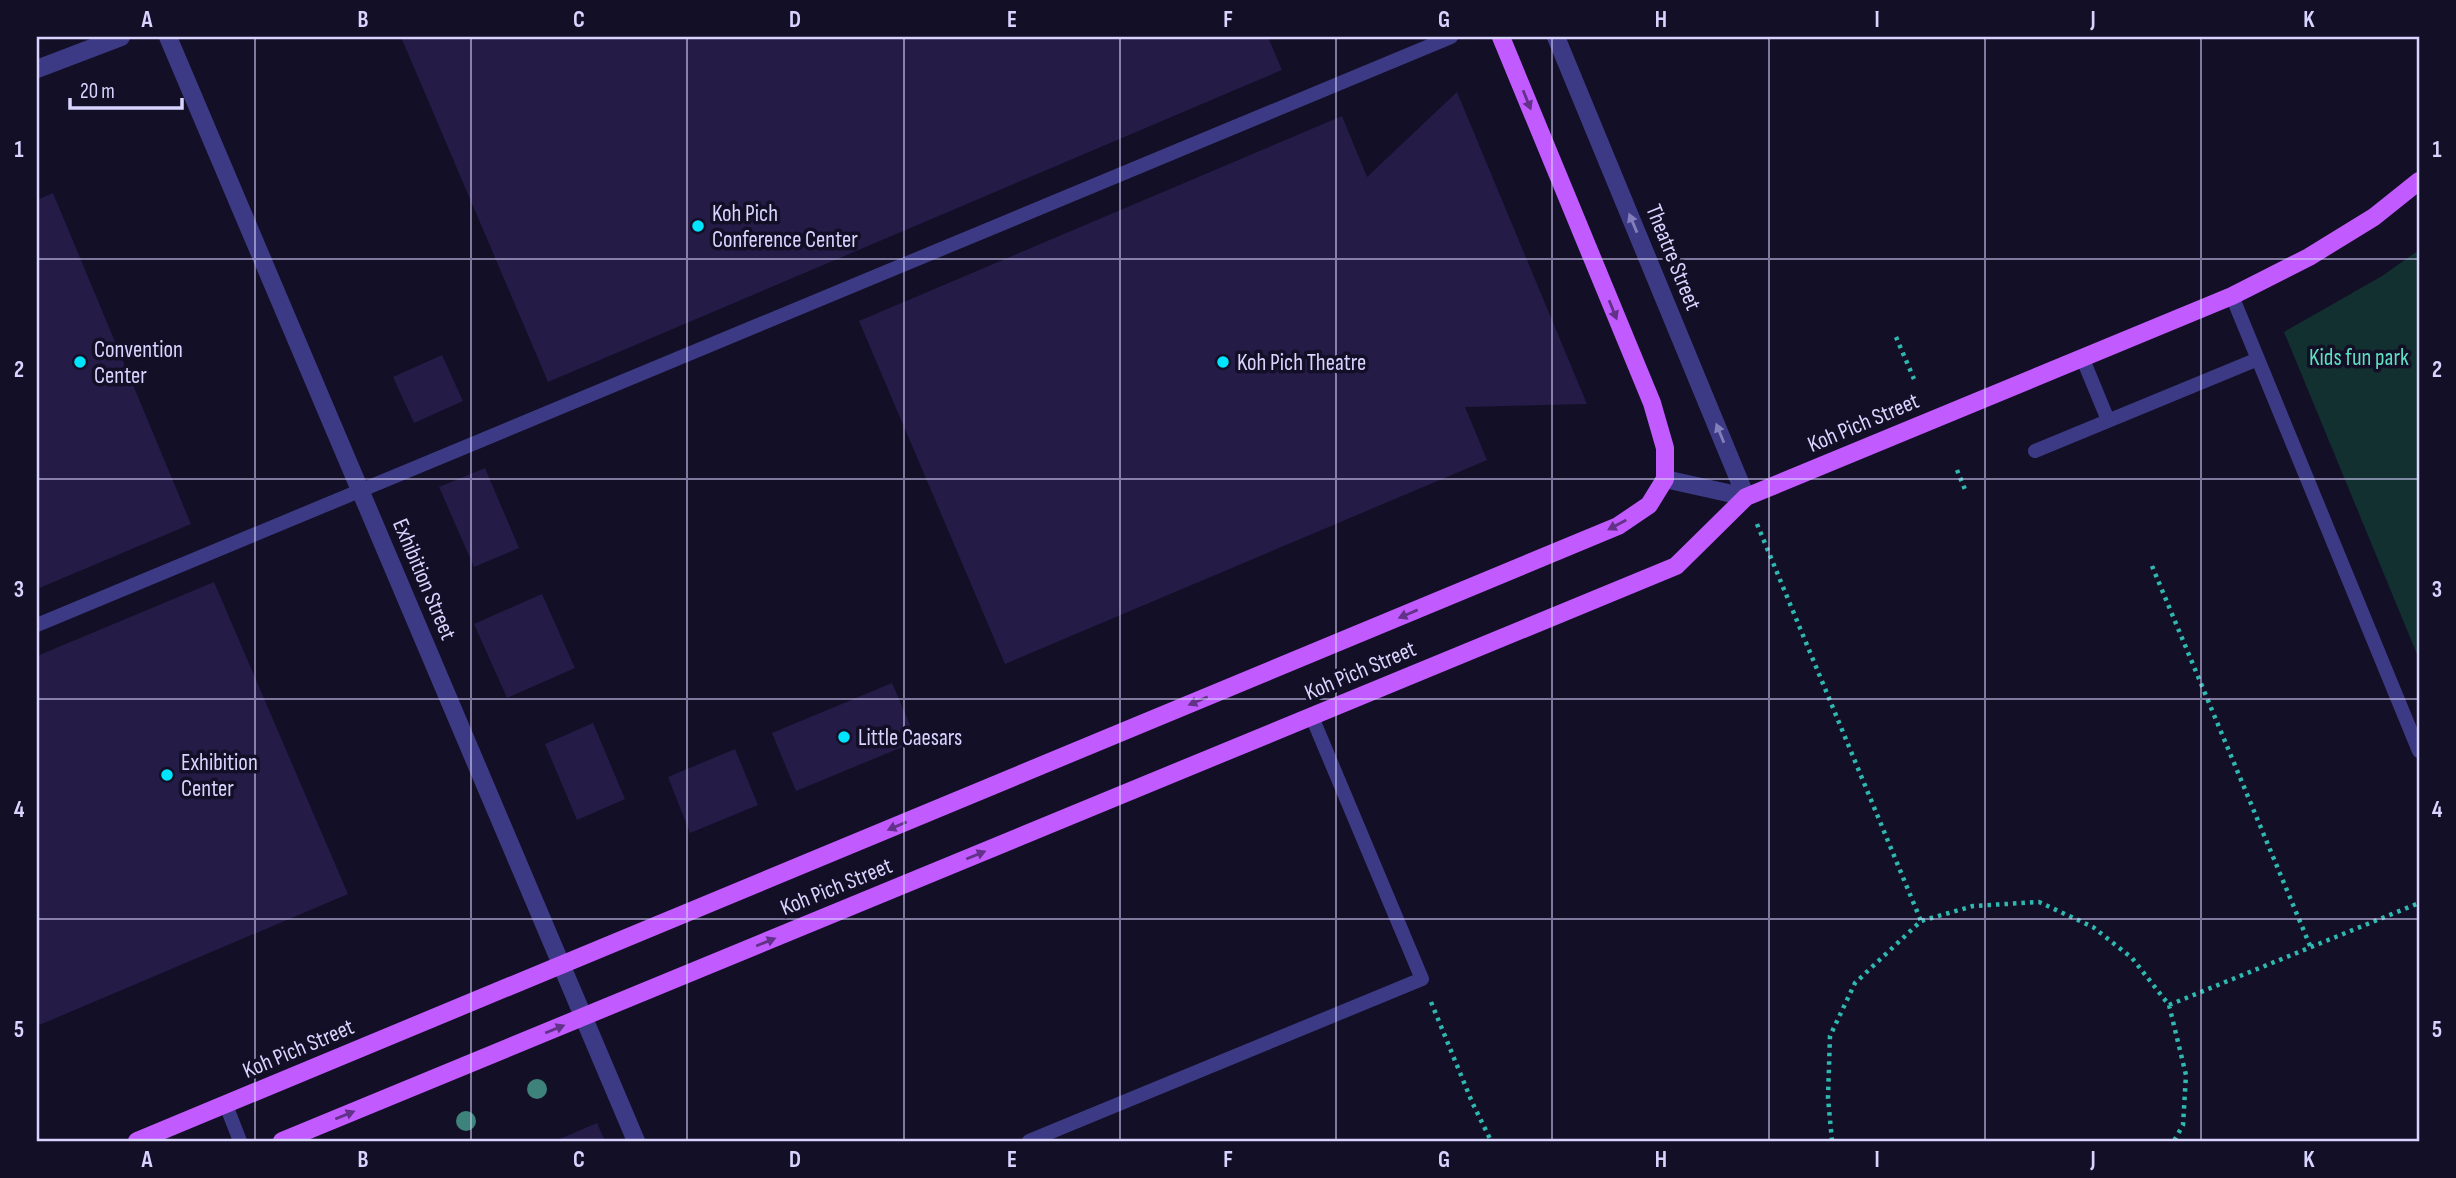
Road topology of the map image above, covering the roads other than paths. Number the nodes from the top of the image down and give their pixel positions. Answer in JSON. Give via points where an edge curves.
{"nodes":[{"id":1,"x":121,"y":37,"type":"edge"},
{"id":2,"x":168,"y":37,"type":"edge"},
{"id":3,"x":1451,"y":37,"type":"edge"},
{"id":4,"x":1501,"y":37,"type":"edge"},
{"id":5,"x":1556,"y":37,"type":"edge"},
{"id":6,"x":37,"y":69,"type":"edge"},
{"id":7,"x":2419,"y":181,"type":"edge"},
{"id":8,"x":2232,"y":296,"type":"junction"},
{"id":9,"x":2082,"y":357,"type":"junction"},
{"id":10,"x":2258,"y":359,"type":"junction"},
{"id":11,"x":2109,"y":420,"type":"junction"},
{"id":12,"x":2035,"y":451,"type":"dead end"},
{"id":13,"x":1665,"y":479,"type":"junction"},
{"id":14,"x":360,"y":491,"type":"junction"},
{"id":15,"x":1746,"y":496,"type":"junction"},
{"id":16,"x":37,"y":625,"type":"edge"},
{"id":17,"x":1312,"y":716,"type":"junction"},
{"id":18,"x":2419,"y":751,"type":"edge"},
{"id":19,"x":562,"y":965,"type":"junction"},
{"id":20,"x":584,"y":1017,"type":"junction"},
{"id":21,"x":226,"y":1105,"type":"junction"},
{"id":22,"x":137,"y":1141,"type":"edge"},
{"id":23,"x":240,"y":1141,"type":"edge"},
{"id":24,"x":282,"y":1141,"type":"edge"},
{"id":25,"x":636,"y":1141,"type":"edge"},
{"id":26,"x":1029,"y":1141,"type":"edge"}],
"edges":[{"from":1,"to":6,"type":"street"},
{"from":2,"to":14,"type":"street","name":"Exhibition Street"},
{"from":3,"to":14,"type":"lane"},
{"from":4,"to":13,"type":"main road","one_way":true,"via":[[1652,403],[1665,448]]},
{"from":15,"to":5,"type":"street","name":"Theatre Street","one_way":true},
{"from":7,"to":8,"type":"main road","name":"Koh Pich Street","via":[[2374,217],[2309,257]]},
{"from":8,"to":9,"type":"main road","name":"Koh Pich Street"},
{"from":8,"to":10,"type":"lane"},
{"from":9,"to":11,"type":"lane"},
{"from":9,"to":15,"type":"main road","name":"Koh Pich Street"},
{"from":10,"to":11,"type":"lane"},
{"from":10,"to":18,"type":"lane"},
{"from":11,"to":12,"type":"lane"},
{"from":13,"to":15,"type":"street"},
{"from":13,"to":19,"type":"main road","name":"Koh Pich Street","one_way":true,"via":[[1649,506],[1618,526]]},
{"from":14,"to":16,"type":"lane"},
{"from":14,"to":19,"type":"street","name":"Exhibition Street"},
{"from":15,"to":17,"type":"main road","name":"Koh Pich Street","via":[[1676,566]]},
{"from":20,"to":17,"type":"main road","name":"Koh Pich Street","one_way":true},
{"from":17,"to":26,"type":"lane","via":[[1422,979]]},
{"from":19,"to":20,"type":"street","name":"Exhibition Street"},
{"from":19,"to":21,"type":"main road","name":"Koh Pich Street"},
{"from":24,"to":20,"type":"main road","name":"Koh Pich Street","one_way":true},
{"from":20,"to":25,"type":"street","name":"Exhibition Street"},
{"from":21,"to":22,"type":"main road","name":"Koh Pich Street"},
{"from":21,"to":23,"type":"lane"}]}
